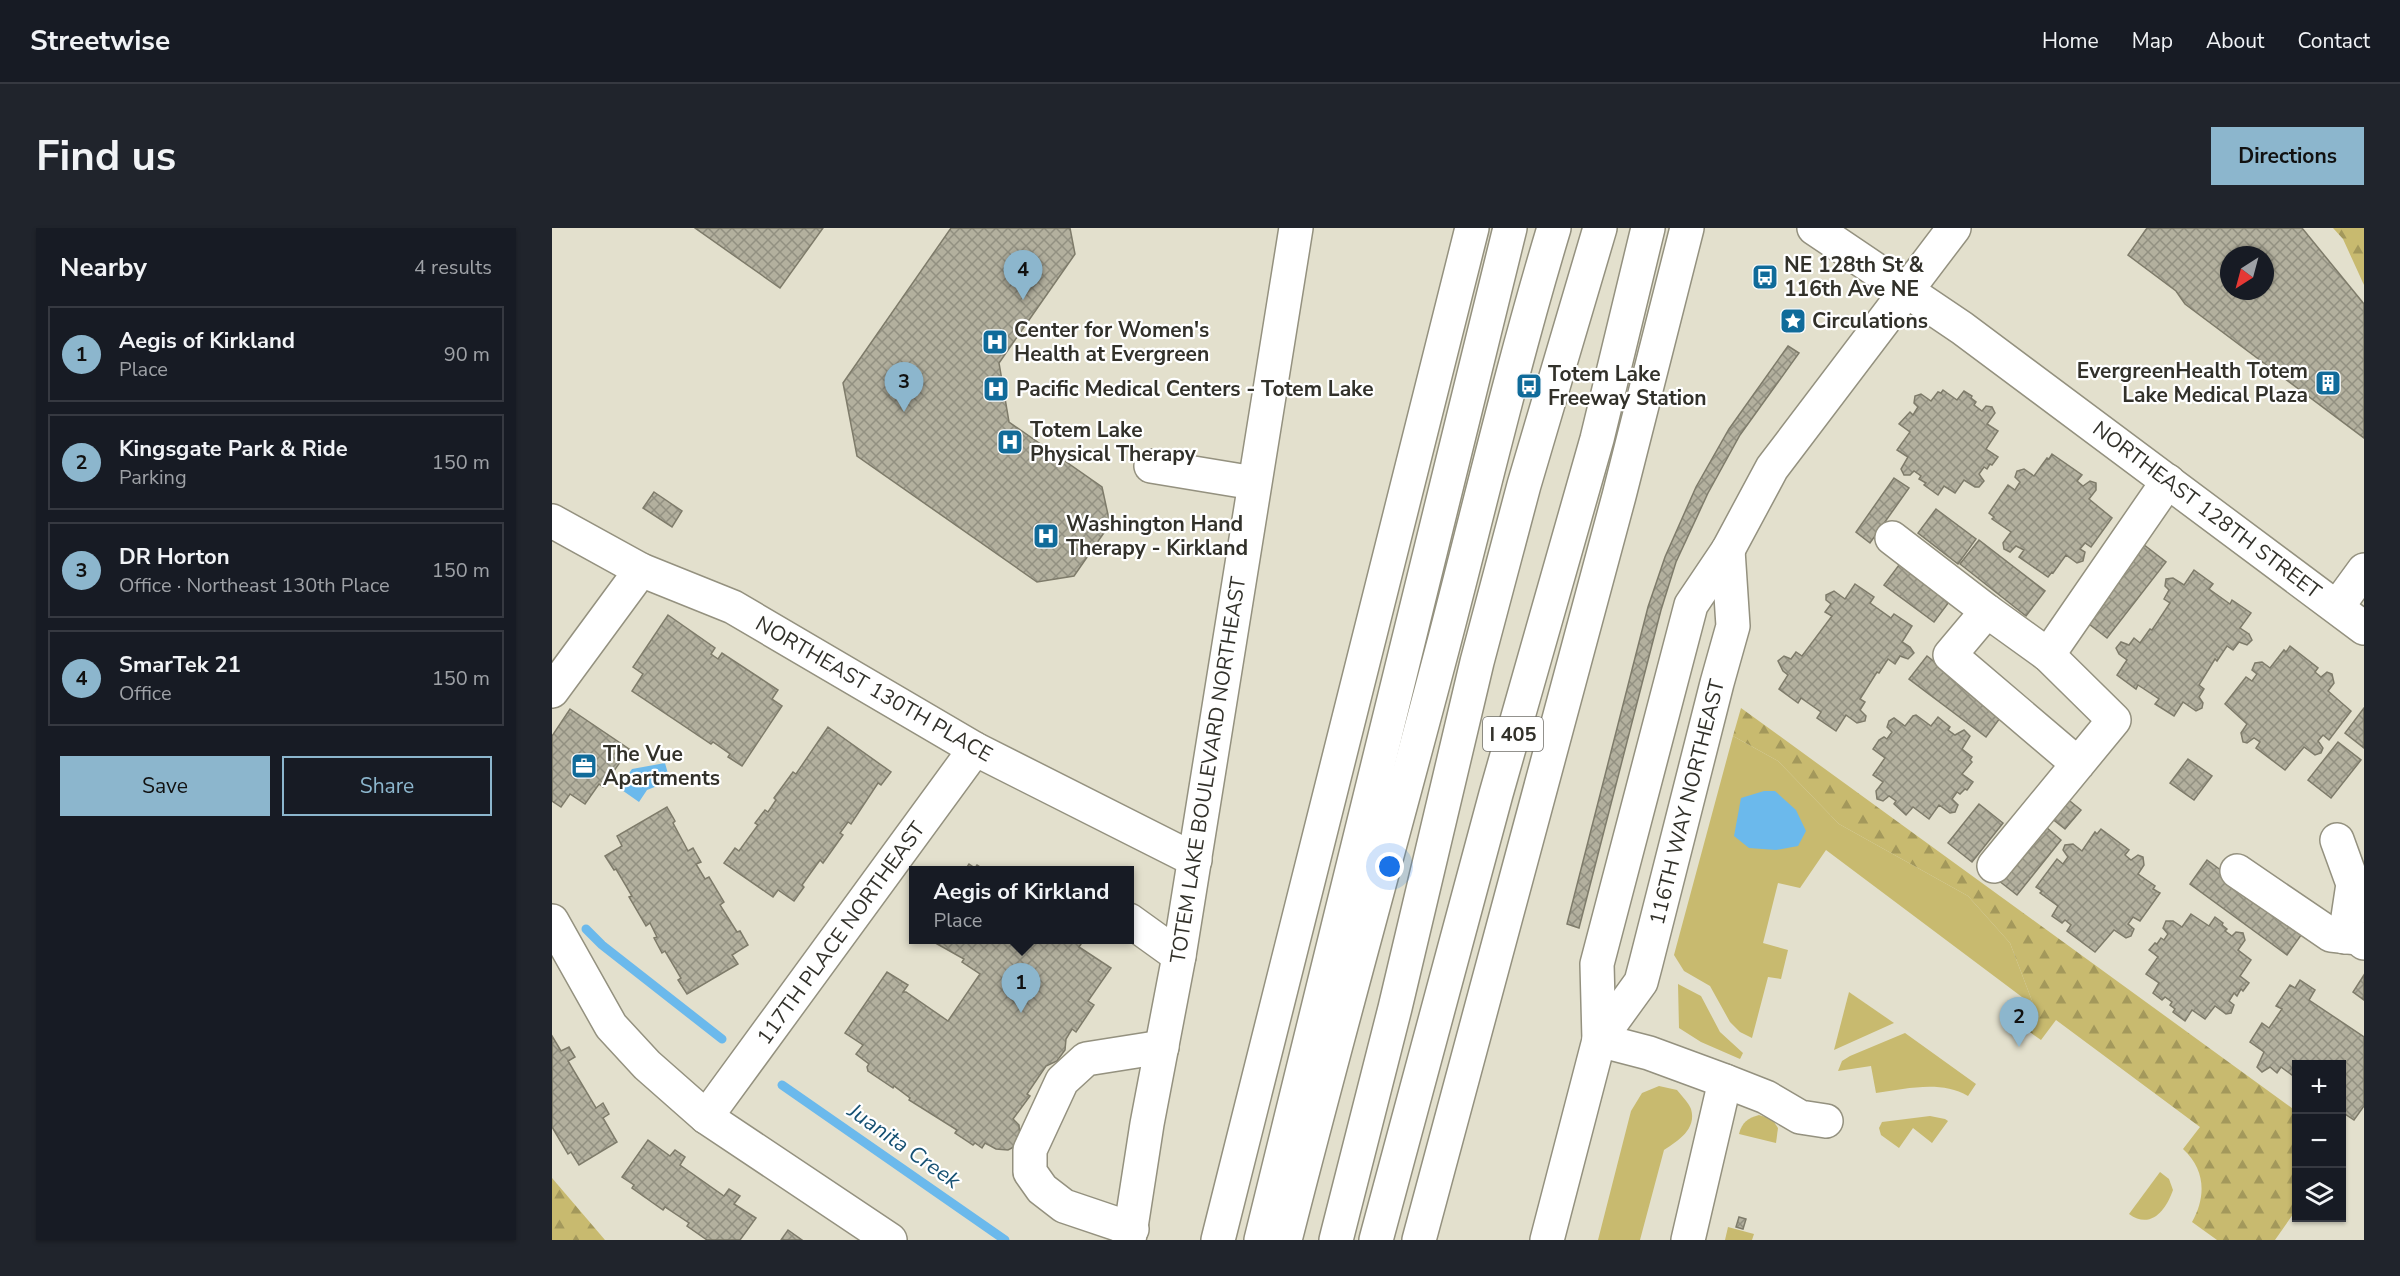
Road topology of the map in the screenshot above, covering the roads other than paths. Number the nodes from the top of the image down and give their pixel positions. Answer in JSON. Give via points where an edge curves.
{"nodes":[{"id":1,"x":1296,"y":228,"type":"edge"},
{"id":2,"x":1472,"y":228,"type":"edge"},
{"id":3,"x":1510,"y":228,"type":"edge"},
{"id":4,"x":1554,"y":228,"type":"edge"},
{"id":5,"x":1600,"y":228,"type":"edge"},
{"id":6,"x":1648,"y":228,"type":"edge"},
{"id":7,"x":1687,"y":228,"type":"edge"},
{"id":8,"x":1814,"y":228,"type":"edge"},
{"id":9,"x":1954,"y":228,"type":"edge"},
{"id":10,"x":1907,"y":290,"type":"junction"},
{"id":11,"x":1151,"y":466,"type":"dead end"},
{"id":12,"x":2168,"y":481,"type":"junction"},
{"id":13,"x":1254,"y":483,"type":"junction"},
{"id":14,"x":552,"y":521,"type":"edge"},
{"id":15,"x":1892,"y":538,"type":"dead end"},
{"id":16,"x":1728,"y":550,"type":"junction"},
{"id":17,"x":641,"y":570,"type":"junction"},
{"id":18,"x":2364,"y":570,"type":"edge"},
{"id":19,"x":2337,"y":607,"type":"junction"},
{"id":20,"x":1988,"y":610,"type":"junction"},
{"id":21,"x":2364,"y":627,"type":"edge"},
{"id":22,"x":2048,"y":655,"type":"junction"},
{"id":23,"x":552,"y":691,"type":"edge"},
{"id":24,"x":975,"y":749,"type":"junction"},
{"id":25,"x":2078,"y":764,"type":"junction"},
{"id":26,"x":2337,"y":840,"type":"dead end"},
{"id":27,"x":1195,"y":860,"type":"junction"},
{"id":28,"x":1994,"y":866,"type":"dead end"},
{"id":29,"x":2238,"y":872,"type":"dead end"},
{"id":30,"x":552,"y":921,"type":"edge"},
{"id":31,"x":1134,"y":924,"type":"edge"},
{"id":32,"x":2354,"y":940,"type":"edge"},
{"id":33,"x":1179,"y":956,"type":"junction"},
{"id":34,"x":1599,"y":1040,"type":"junction"},
{"id":35,"x":1162,"y":1047,"type":"junction"},
{"id":36,"x":1725,"y":1081,"type":"junction"},
{"id":37,"x":706,"y":1117,"type":"junction"},
{"id":38,"x":1826,"y":1121,"type":"dead end"},
{"id":39,"x":1131,"y":1234,"type":"edge"},
{"id":40,"x":890,"y":1240,"type":"edge"},
{"id":41,"x":1218,"y":1240,"type":"edge"},
{"id":42,"x":1261,"y":1240,"type":"edge"},
{"id":43,"x":1286,"y":1240,"type":"edge"},
{"id":44,"x":1336,"y":1240,"type":"edge"},
{"id":45,"x":1376,"y":1240,"type":"edge"},
{"id":46,"x":1419,"y":1240,"type":"edge"},
{"id":47,"x":1547,"y":1240,"type":"edge"},
{"id":48,"x":1688,"y":1240,"type":"edge"}],
"edges":[{"from":1,"to":13,"type":"main road","name":"TOTEM LAKE BOULEVARD NORTHEAST"},
{"from":2,"to":41,"type":"main road"},
{"from":3,"to":42,"type":"main road"},
{"from":4,"to":43,"type":"main road"},
{"from":5,"to":44,"type":"main road","via":[[1524,485],[1477,662]]},
{"from":6,"to":45,"type":"main road","number":"I 405","via":[[1597,439]]},
{"from":7,"to":46,"type":"main road","number":"I 405"},
{"from":8,"to":10,"type":"main road","name":"NORTHEAST 128TH STREET"},
{"from":9,"to":10,"type":"main road","name":"116TH WAY NORTHEAST"},
{"from":10,"to":12,"type":"main road","name":"NORTHEAST 128TH STREET"},
{"from":10,"to":16,"type":"main road","name":"116TH WAY NORTHEAST","via":[[1772,468]]},
{"from":11,"to":13,"type":"main road"},
{"from":12,"to":19,"type":"main road","name":"NORTHEAST 128TH STREET"},
{"from":12,"to":22,"type":"main road"},
{"from":13,"to":27,"type":"main road","name":"TOTEM LAKE BOULEVARD NORTHEAST"},
{"from":14,"to":17,"type":"main road","name":"NORTHEAST 130TH PLACE"},
{"from":15,"to":20,"type":"main road"},
{"from":16,"to":34,"type":"main road","name":"116TH WAY NORTHEAST","via":[[1691,605],[1597,964]]},
{"from":16,"to":34,"type":"main road","name":"116TH WAY NORTHEAST","via":[[1733,626],[1647,963],[1641,982]]},
{"from":17,"to":23,"type":"main road"},
{"from":17,"to":24,"type":"main road","name":"NORTHEAST 130TH PLACE","via":[[732,607]]},
{"from":18,"to":19,"type":"main road"},
{"from":19,"to":21,"type":"main road","name":"NORTHEAST 128TH STREET"},
{"from":20,"to":22,"type":"main road"},
{"from":20,"to":25,"type":"main road","via":[[1950,655]]},
{"from":22,"to":25,"type":"main road","via":[[2114,720]]},
{"from":24,"to":27,"type":"main road","name":"NORTHEAST 130TH PLACE"},
{"from":24,"to":37,"type":"main road","name":"117TH PLACE NORTHEAST"},
{"from":25,"to":28,"type":"main road"},
{"from":26,"to":32,"type":"main road","via":[[2353,884]]},
{"from":27,"to":33,"type":"main road","name":"TOTEM LAKE BOULEVARD NORTHEAST"},
{"from":29,"to":32,"type":"main road","via":[[2331,935]]},
{"from":30,"to":37,"type":"main road","via":[[611,1026],[646,1065]]},
{"from":31,"to":33,"type":"main road"},
{"from":33,"to":35,"type":"main road","name":"TOTEM LAKE BOULEVARD NORTHEAST"},
{"from":34,"to":36,"type":"main road","via":[[1649,1053]]},
{"from":34,"to":47,"type":"main road","name":"116TH WAY NORTHEAST"},
{"from":35,"to":39,"type":"main road","name":"TOTEM LAKE BOULEVARD NORTHEAST"},
{"from":35,"to":39,"type":"main road","via":[[1086,1059],[1062,1081],[1030,1150],[1030,1172],[1042,1189],[1064,1206]]},
{"from":36,"to":38,"type":"main road","via":[[1766,1096],[1800,1117]]},
{"from":36,"to":48,"type":"main road"},
{"from":37,"to":40,"type":"main road"}]}
